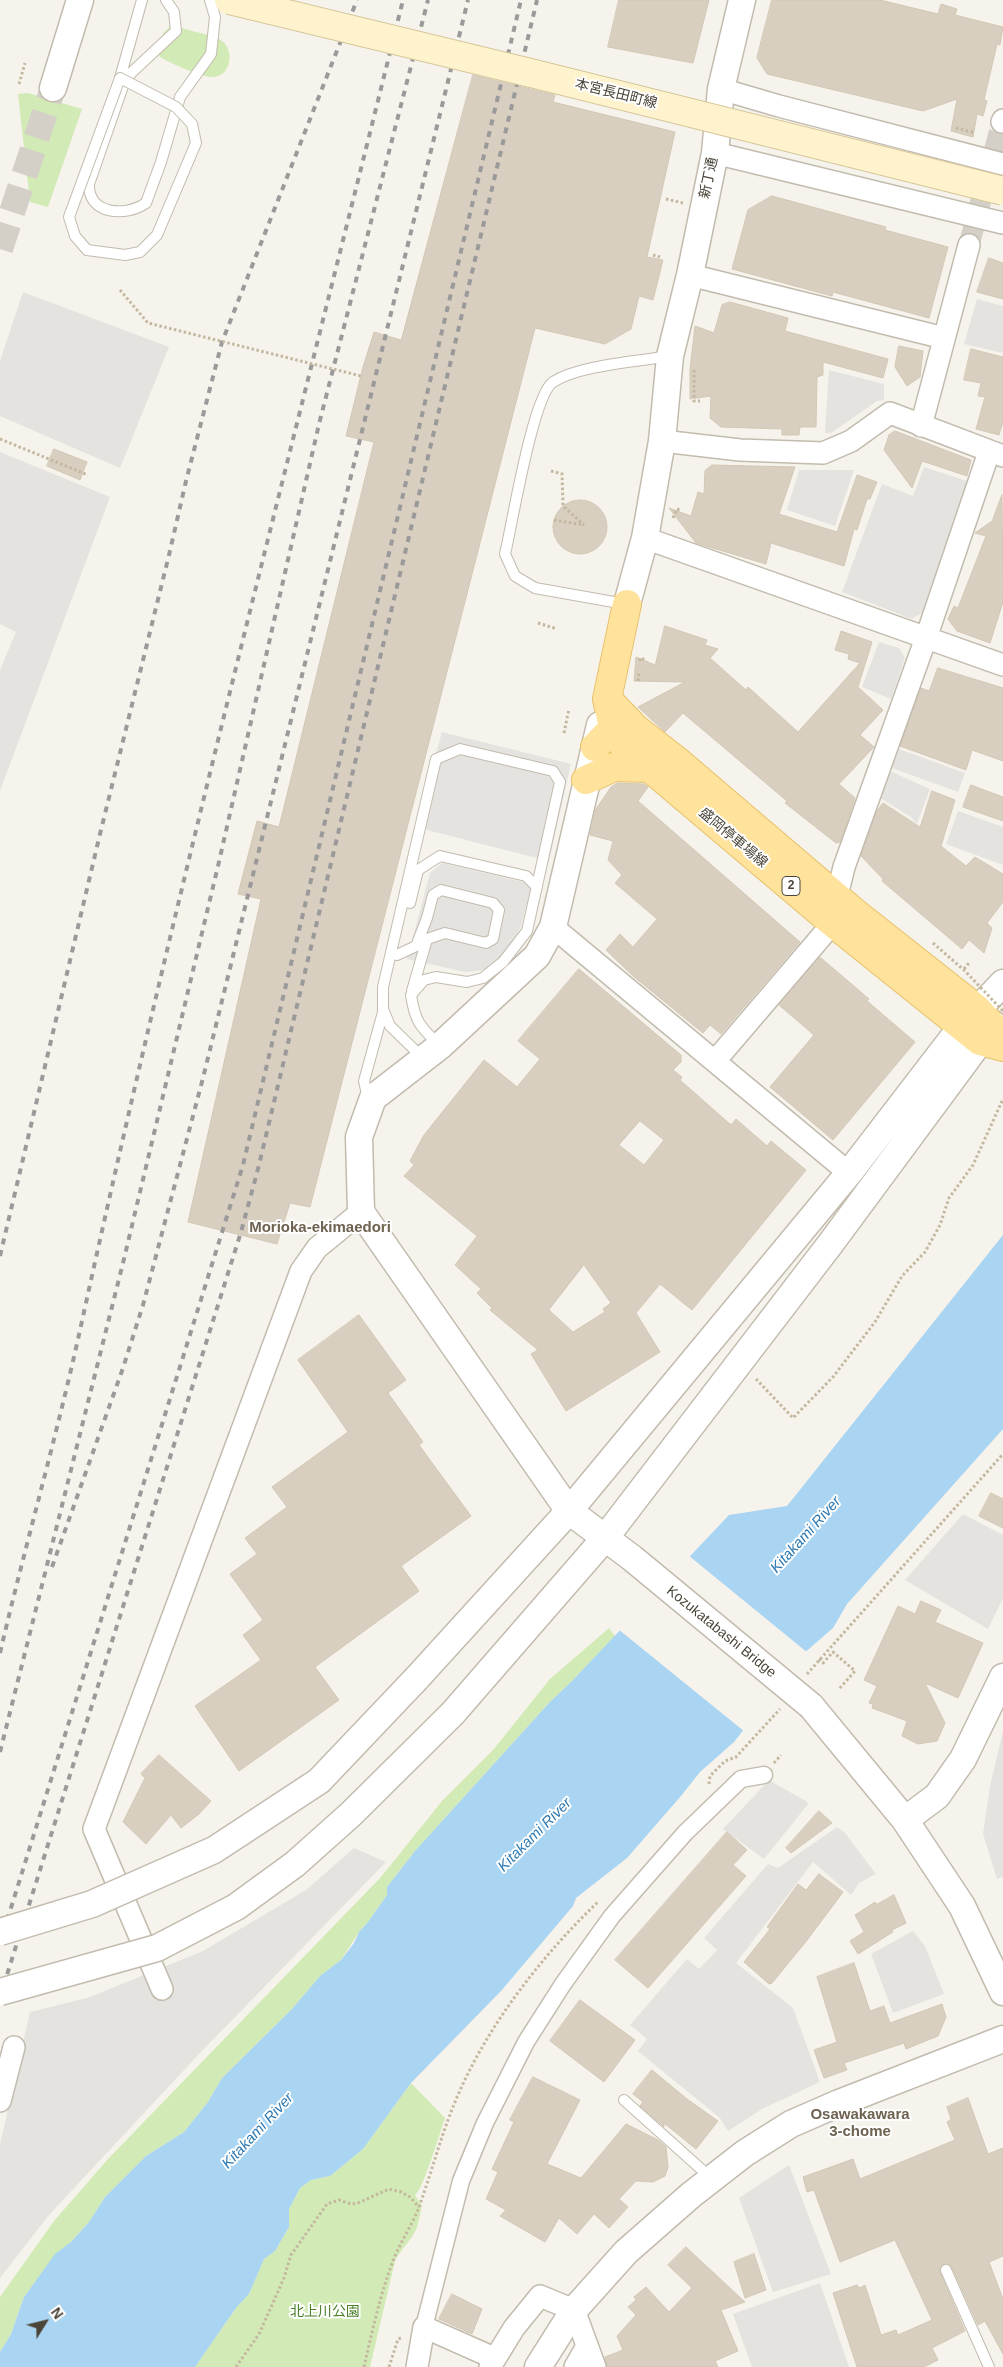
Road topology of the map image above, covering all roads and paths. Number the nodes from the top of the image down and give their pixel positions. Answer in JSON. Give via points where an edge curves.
{"nodes":[{"id":1,"x":80,"y":0,"type":"edge"},
{"id":2,"x":142,"y":0,"type":"edge"},
{"id":3,"x":166,"y":0,"type":"edge"},
{"id":4,"x":210,"y":0,"type":"edge"},
{"id":5,"x":229,"y":0,"type":"edge"},
{"id":6,"x":742,"y":0,"type":"edge"},
{"id":7,"x":25,"y":63,"type":"dead end"},
{"id":8,"x":120,"y":78,"type":"junction"},
{"id":9,"x":19,"y":84,"type":"dead end"},
{"id":10,"x":52,"y":88,"type":"tunnel mouth"},
{"id":11,"x":720,"y":89,"type":"junction"},
{"id":12,"x":956,"y":128,"type":"dead end"},
{"id":13,"x":975,"y":132,"type":"dead end"},
{"id":14,"x":715,"y":153,"type":"junction"},
{"id":15,"x":1003,"y":164,"type":"edge"},
{"id":16,"x":1003,"y":191,"type":"edge"},
{"id":17,"x":1003,"y":223,"type":"edge"},
{"id":18,"x":969,"y":245,"type":"tunnel mouth"},
{"id":19,"x":653,"y":255,"type":"dead end"},
{"id":20,"x":660,"y":257,"type":"dead end"},
{"id":21,"x":690,"y":275,"type":"junction"},
{"id":22,"x":120,"y":290,"type":"dead end"},
{"id":23,"x":944,"y":338,"type":"junction"},
{"id":24,"x":670,"y":356,"type":"junction"},
{"id":25,"x":694,"y":370,"type":"dead end"},
{"id":26,"x":361,"y":376,"type":"dead end"},
{"id":27,"x":700,"y":401,"type":"dead end"},
{"id":28,"x":921,"y":426,"type":"junction"},
{"id":29,"x":0,"y":439,"type":"edge"},
{"id":30,"x":662,"y":441,"type":"junction"},
{"id":31,"x":996,"y":454,"type":"edge"},
{"id":32,"x":551,"y":471,"type":"dead end"},
{"id":33,"x":88,"y":475,"type":"dead end"},
{"id":34,"x":554,"y":520,"type":"dead end"},
{"id":35,"x":646,"y":538,"type":"junction"},
{"id":36,"x":627,"y":604,"type":"junction"},
{"id":37,"x":538,"y":623,"type":"dead end"},
{"id":38,"x":557,"y":629,"type":"dead end"},
{"id":39,"x":926,"y":638,"type":"junction"},
{"id":40,"x":640,"y":660,"type":"dead end"},
{"id":41,"x":646,"y":660,"type":"dead end"},
{"id":42,"x":1003,"y":665,"type":"edge"},
{"id":43,"x":607,"y":699,"type":"junction"},
{"id":44,"x":569,"y":709,"type":"dead end"},
{"id":45,"x":564,"y":733,"type":"dead end"},
{"id":46,"x":614,"y":734,"type":"junction"},
{"id":47,"x":648,"y":768,"type":"junction"},
{"id":48,"x":586,"y":780,"type":"junction"},
{"id":49,"x":537,"y":887,"type":"junction"},
{"id":50,"x":837,"y":896,"type":"junction"},
{"id":51,"x":833,"y":923,"type":"junction"},
{"id":52,"x":553,"y":927,"type":"junction"},
{"id":53,"x":933,"y":943,"type":"dead end"},
{"id":54,"x":397,"y":955,"type":"junction"},
{"id":55,"x":1003,"y":983,"type":"edge"},
{"id":56,"x":1003,"y":991,"type":"edge"},
{"id":57,"x":411,"y":994,"type":"junction"},
{"id":58,"x":383,"y":1012,"type":"junction"},
{"id":59,"x":989,"y":1028,"type":"edge"},
{"id":60,"x":432,"y":1052,"type":"junction"},
{"id":61,"x":715,"y":1062,"type":"junction"},
{"id":62,"x":1003,"y":1099,"type":"edge"},
{"id":63,"x":370,"y":1107,"type":"junction"},
{"id":64,"x":849,"y":1173,"type":"junction"},
{"id":65,"x":361,"y":1212,"type":"junction"},
{"id":66,"x":756,"y":1379,"type":"dead end"},
{"id":67,"x":1003,"y":1454,"type":"edge"},
{"id":68,"x":569,"y":1511,"type":"junction"},
{"id":69,"x":605,"y":1538,"type":"junction"},
{"id":70,"x":819,"y":1659,"type":"junction"},
{"id":71,"x":1003,"y":1677,"type":"edge"},
{"id":72,"x":802,"y":1681,"type":"dead end"},
{"id":73,"x":839,"y":1689,"type":"dead end"},
{"id":74,"x":784,"y":1702,"type":"dead end"},
{"id":75,"x":764,"y":1775,"type":"dead end"},
{"id":76,"x":707,"y":1787,"type":"dead end"},
{"id":77,"x":905,"y":1820,"type":"junction"},
{"id":78,"x":0,"y":1932,"type":"edge"},
{"id":79,"x":162,"y":1989,"type":"dead end"},
{"id":80,"x":0,"y":1992,"type":"edge"},
{"id":81,"x":1003,"y":1992,"type":"edge"},
{"id":82,"x":1003,"y":2039,"type":"edge"},
{"id":83,"x":14,"y":2047,"type":"dead end"},
{"id":84,"x":624,"y":2100,"type":"dead end"},
{"id":85,"x":0,"y":2101,"type":"edge"},
{"id":86,"x":711,"y":2179,"type":"junction"},
{"id":87,"x":946,"y":2270,"type":"dead end"},
{"id":88,"x":574,"y":2310,"type":"junction"},
{"id":89,"x":424,"y":2327,"type":"junction"},
{"id":90,"x":398,"y":2339,"type":"dead end"},
{"id":91,"x":588,"y":2346,"type":"junction"},
{"id":92,"x":492,"y":2362,"type":"edge"},
{"id":93,"x":236,"y":2367,"type":"edge"},
{"id":94,"x":364,"y":2367,"type":"edge"},
{"id":95,"x":389,"y":2367,"type":"edge"},
{"id":96,"x":418,"y":2367,"type":"edge"},
{"id":97,"x":538,"y":2367,"type":"edge"},
{"id":98,"x":575,"y":2367,"type":"edge"},
{"id":99,"x":596,"y":2367,"type":"edge"},
{"id":100,"x":989,"y":2367,"type":"edge"}],
"edges":[{"from":1,"to":10,"type":"street"},
{"from":2,"to":8,"type":"lane"},
{"from":3,"to":4,"type":"lane","via":[[174,12],[176,31],[131,73],[123,86],[89,184],[88,193],[94,201],[103,209],[116,213],[128,212],[146,203],[180,97],[211,54],[215,17]]},
{"from":5,"to":16,"type":"main road","name":"本宮長田町線","bridge":true},
{"from":6,"to":11,"type":"street","name":"新丁通"},
{"from":7,"to":9,"type":"path"},
{"from":8,"to":8,"type":"lane","bridge":true,"via":[[176,107],[192,124],[196,143],[157,235],[140,252],[125,255],[87,250],[74,236],[70,217]]},
{"from":11,"to":14,"type":"street","name":"新丁通"},
{"from":11,"to":15,"type":"street"},
{"from":12,"to":13,"type":"path"},
{"from":14,"to":17,"type":"street"},
{"from":14,"to":21,"type":"street","name":"新丁通"},
{"from":18,"to":23,"type":"street"},
{"from":19,"to":20,"type":"path"},
{"from":21,"to":23,"type":"street"},
{"from":21,"to":24,"type":"street","name":"新丁通"},
{"from":22,"to":26,"type":"path","bridge":true,"via":[[148,323]]},
{"from":23,"to":28,"type":"street"},
{"from":24,"to":30,"type":"street","name":"新丁通"},
{"from":24,"to":36,"type":"lane","via":[[574,372],[551,383],[536,412],[505,554],[515,576],[535,588]]},
{"from":25,"to":27,"type":"path","via":[[694,401]]},
{"from":28,"to":30,"type":"street","via":[[890,413],[851,440],[823,453],[740,450]]},
{"from":28,"to":31,"type":"street"},
{"from":29,"to":33,"type":"path"},
{"from":30,"to":35,"type":"street","name":"新丁通"},
{"from":31,"to":39,"type":"street"},
{"from":32,"to":34,"type":"path","via":[[562,474],[563,506],[584,526]]},
{"from":35,"to":36,"type":"street","name":"新丁通"},
{"from":35,"to":39,"type":"street"},
{"from":36,"to":43,"type":"main road"},
{"from":37,"to":38,"type":"path"},
{"from":39,"to":42,"type":"street"},
{"from":39,"to":50,"type":"street","via":[[844,867]]},
{"from":40,"to":41,"type":"path"},
{"from":43,"to":46,"type":"main road","name":"盛岡停車場線","number":"2"},
{"from":43,"to":46,"type":"street"},
{"from":44,"to":45,"type":"path"},
{"from":46,"to":47,"type":"main road","name":"盛岡停車場線","number":"2"},
{"from":46,"to":48,"type":"street"},
{"from":46,"to":50,"type":"main road","name":"盛岡停車場線","number":"2","via":[[684,766]]},
{"from":47,"to":48,"type":"main road","via":[[614,767]]},
{"from":47,"to":51,"type":"main road","name":"盛岡停車場線","number":"2"},
{"from":48,"to":52,"type":"street"},
{"from":49,"to":54,"type":"lane","via":[[526,876],[440,856],[418,870]]},
{"from":49,"to":57,"type":"lane","via":[[527,931],[503,962],[483,978],[467,982],[436,977],[424,980]]},
{"from":49,"to":58,"type":"lane","via":[[560,782],[553,771],[460,749],[436,759],[383,987]]},
{"from":50,"to":59,"type":"main road","name":"盛岡停車場線","number":"2"},
{"from":51,"to":59,"type":"main road","name":"盛岡停車場線","number":"2"},
{"from":51,"to":61,"type":"street"},
{"from":52,"to":60,"type":"street","via":[[537,956]]},
{"from":52,"to":61,"type":"street"},
{"from":53,"to":59,"type":"path","bridge":true,"via":[[965,971]]},
{"from":54,"to":57,"type":"lane","via":[[416,946],[428,918],[433,895],[441,890],[493,903],[499,910],[493,939],[486,943],[445,933],[427,939]]},
{"from":54,"to":58,"type":"lane"},
{"from":55,"to":59,"type":"street"},
{"from":56,"to":59,"type":"street"},
{"from":57,"to":60,"type":"lane","via":[[414,1016],[424,1030]]},
{"from":58,"to":60,"type":"lane","via":[[390,1026]]},
{"from":58,"to":63,"type":"lane","via":[[364,1081]]},
{"from":59,"to":64,"type":"street"},
{"from":59,"to":69,"type":"street","via":[[831,1244]]},
{"from":60,"to":63,"type":"street","via":[[373,1098]]},
{"from":61,"to":64,"type":"street"},
{"from":62,"to":66,"type":"path","via":[[972,1166],[950,1198],[925,1252],[902,1276],[875,1322],[833,1377],[793,1418]]},
{"from":63,"to":65,"type":"street","via":[[359,1138]]},
{"from":64,"to":68,"type":"street"},
{"from":65,"to":68,"type":"street","name":"Kozukatabashi Bridge"},
{"from":65,"to":79,"type":"street","via":[[317,1248],[301,1271],[94,1829]]},
{"from":67,"to":70,"type":"path"},
{"from":68,"to":69,"type":"street","name":"Kozukatabashi Bridge"},
{"from":68,"to":78,"type":"street","bridge":true,"via":[[319,1781],[214,1850],[92,1904]]},
{"from":69,"to":77,"type":"street","name":"Kozukatabashi Bridge","bridge":true,"via":[[811,1706]]},
{"from":69,"to":80,"type":"street","bridge":true,"via":[[453,1713],[351,1814],[294,1864],[236,1907],[157,1948]]},
{"from":70,"to":72,"type":"path"},
{"from":70,"to":73,"type":"path","via":[[823,1663],[833,1652],[855,1671]]},
{"from":71,"to":77,"type":"street","via":[[963,1759],[937,1796]]},
{"from":74,"to":76,"type":"path","via":[[736,1757],[725,1761],[710,1776]]},
{"from":75,"to":89,"type":"street","via":[[741,1779],[667,1854],[612,1916],[526,2042],[485,2123],[461,2181]]},
{"from":77,"to":81,"type":"street","name":"Kozukatabashi Bridge","via":[[962,1906]]},
{"from":82,"to":86,"type":"street","via":[[791,2124],[745,2152]]},
{"from":83,"to":85,"type":"street"},
{"from":84,"to":86,"type":"lane"},
{"from":86,"to":88,"type":"street","via":[[626,2252]]},
{"from":87,"to":100,"type":"lane"},
{"from":88,"to":91,"type":"street"},
{"from":88,"to":92,"type":"street","via":[[540,2296]]},
{"from":88,"to":97,"type":"street"},
{"from":89,"to":92,"type":"street"},
{"from":89,"to":96,"type":"street"},
{"from":90,"to":95,"type":"path"},
{"from":91,"to":98,"type":"street"},
{"from":91,"to":99,"type":"street"},
{"from":93,"to":94,"type":"path","via":[[259,2334],[291,2255],[327,2204],[339,2200],[351,2204],[389,2189],[410,2197],[419,2207],[412,2227],[393,2260]]}]}
